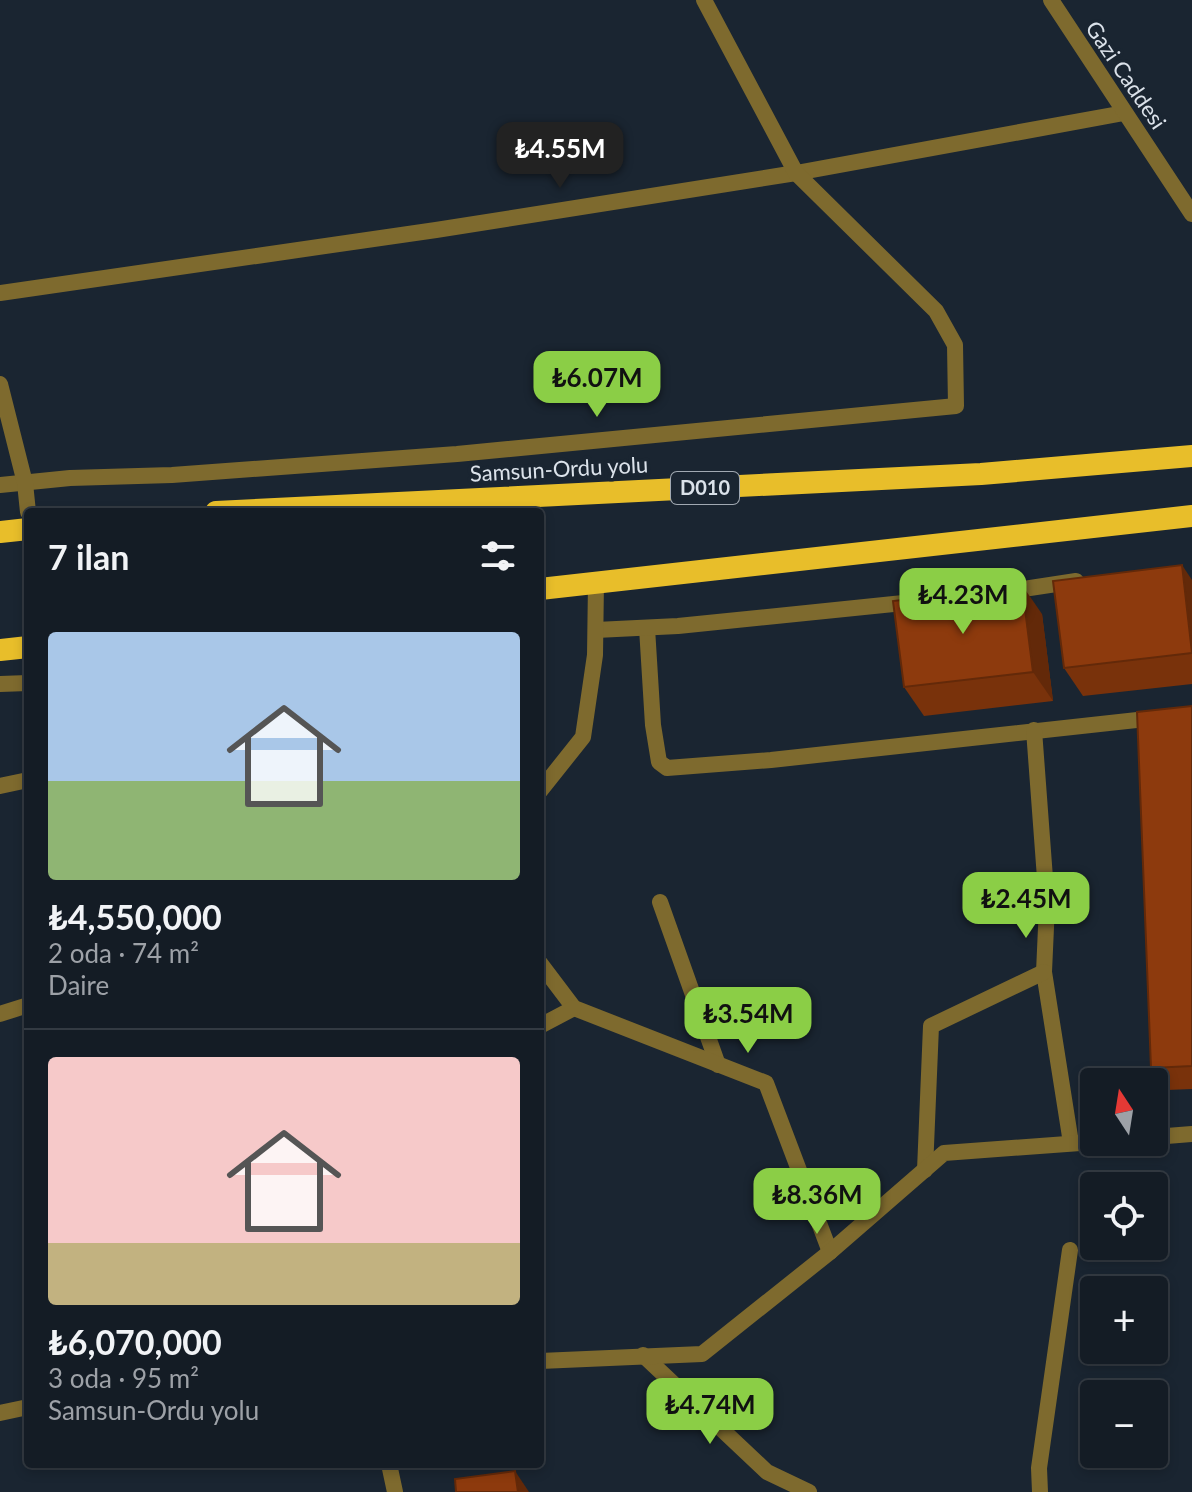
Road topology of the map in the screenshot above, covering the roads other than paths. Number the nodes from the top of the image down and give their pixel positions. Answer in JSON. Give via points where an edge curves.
{"nodes":[{"id":1,"x":704,"y":0,"type":"edge"},
{"id":2,"x":1051,"y":0,"type":"edge"},
{"id":3,"x":1124,"y":113,"type":"junction"},
{"id":4,"x":796,"y":173,"type":"junction"},
{"id":5,"x":1192,"y":214,"type":"edge"},
{"id":6,"x":0,"y":293,"type":"edge"},
{"id":7,"x":0,"y":384,"type":"edge"},
{"id":8,"x":1192,"y":456,"type":"edge"},
{"id":9,"x":25,"y":483,"type":"junction"},
{"id":10,"x":0,"y":485,"type":"edge"},
{"id":11,"x":28,"y":508,"type":"edge"},
{"id":12,"x":297,"y":508,"type":"edge"},
{"id":13,"x":1192,"y":516,"type":"edge"},
{"id":14,"x":24,"y":529,"type":"edge"},
{"id":15,"x":0,"y":532,"type":"edge"},
{"id":16,"x":1089,"y":579,"type":"edge"},
{"id":17,"x":596,"y":582,"type":"junction"},
{"id":18,"x":544,"y":588,"type":"edge"},
{"id":19,"x":984,"y":594,"type":"edge"},
{"id":20,"x":923,"y":601,"type":"edge"},
{"id":21,"x":647,"y":628,"type":"junction"},
{"id":22,"x":596,"y":630,"type":"junction"},
{"id":23,"x":24,"y":647,"type":"edge"},
{"id":24,"x":0,"y":650,"type":"edge"},
{"id":25,"x":24,"y":683,"type":"edge"},
{"id":26,"x":0,"y":684,"type":"edge"},
{"id":27,"x":1192,"y":714,"type":"edge"},
{"id":28,"x":1034,"y":730,"type":"junction"},
{"id":29,"x":24,"y":781,"type":"edge"},
{"id":30,"x":0,"y":786,"type":"edge"},
{"id":31,"x":544,"y":786,"type":"edge"},
{"id":32,"x":660,"y":902,"type":"dead end"},
{"id":33,"x":544,"y":968,"type":"edge"},
{"id":34,"x":1044,"y":972,"type":"junction"},
{"id":35,"x":24,"y":1006,"type":"edge"},
{"id":36,"x":574,"y":1008,"type":"junction"},
{"id":37,"x":0,"y":1014,"type":"edge"},
{"id":38,"x":544,"y":1024,"type":"edge"},
{"id":39,"x":718,"y":1065,"type":"junction"},
{"id":40,"x":1192,"y":1134,"type":"edge"},
{"id":41,"x":1168,"y":1136,"type":"edge"},
{"id":42,"x":1071,"y":1143,"type":"junction"},
{"id":43,"x":1080,"y":1143,"type":"edge"},
{"id":44,"x":925,"y":1170,"type":"junction"},
{"id":45,"x":1070,"y":1250,"type":"dead end"},
{"id":46,"x":830,"y":1252,"type":"junction"},
{"id":47,"x":643,"y":1355,"type":"junction"},
{"id":48,"x":544,"y":1361,"type":"edge"},
{"id":49,"x":24,"y":1408,"type":"edge"},
{"id":50,"x":0,"y":1413,"type":"edge"},
{"id":51,"x":390,"y":1468,"type":"edge"},
{"id":52,"x":395,"y":1492,"type":"edge"},
{"id":53,"x":809,"y":1492,"type":"edge"},
{"id":54,"x":1040,"y":1492,"type":"edge"}],
"edges":[{"from":1,"to":4,"type":"street"},
{"from":2,"to":3,"type":"street","name":"Gazi Caddesi"},
{"from":3,"to":4,"type":"street"},
{"from":3,"to":5,"type":"street","name":"Gazi Caddesi"},
{"from":4,"to":6,"type":"street"},
{"from":4,"to":9,"type":"street","via":[[936,311],[955,345],[956,406],[457,454]]},
{"from":7,"to":9,"type":"street"},
{"from":8,"to":12,"type":"highway","name":"Samsun-Ordu yolu","number":"D010","via":[[981,474]]},
{"from":9,"to":10,"type":"street"},
{"from":9,"to":11,"type":"street"},
{"from":13,"to":17,"type":"highway"},
{"from":14,"to":15,"type":"highway"},
{"from":16,"to":19,"type":"street"},
{"from":17,"to":18,"type":"highway"},
{"from":17,"to":22,"type":"street"},
{"from":20,"to":21,"type":"street"},
{"from":21,"to":22,"type":"street"},
{"from":21,"to":28,"type":"street","via":[[653,725],[659,762],[667,768]]},
{"from":22,"to":31,"type":"street","via":[[583,737]]},
{"from":23,"to":24,"type":"highway"},
{"from":25,"to":26,"type":"street"},
{"from":27,"to":28,"type":"street"},
{"from":28,"to":34,"type":"street","via":[[1047,905]]},
{"from":29,"to":30,"type":"street"},
{"from":32,"to":39,"type":"street"},
{"from":33,"to":36,"type":"street"},
{"from":34,"to":42,"type":"street"},
{"from":34,"to":44,"type":"street","via":[[931,1026]]},
{"from":35,"to":37,"type":"street"},
{"from":36,"to":38,"type":"street"},
{"from":36,"to":39,"type":"street"},
{"from":39,"to":46,"type":"street","via":[[766,1083]]},
{"from":40,"to":41,"type":"street"},
{"from":42,"to":43,"type":"street"},
{"from":42,"to":44,"type":"street","via":[[944,1153]]},
{"from":44,"to":46,"type":"street"},
{"from":45,"to":54,"type":"street"},
{"from":46,"to":47,"type":"street","via":[[702,1354]]},
{"from":47,"to":48,"type":"street"},
{"from":47,"to":53,"type":"street","via":[[767,1472]]},
{"from":49,"to":50,"type":"street"},
{"from":51,"to":52,"type":"street"}]}
